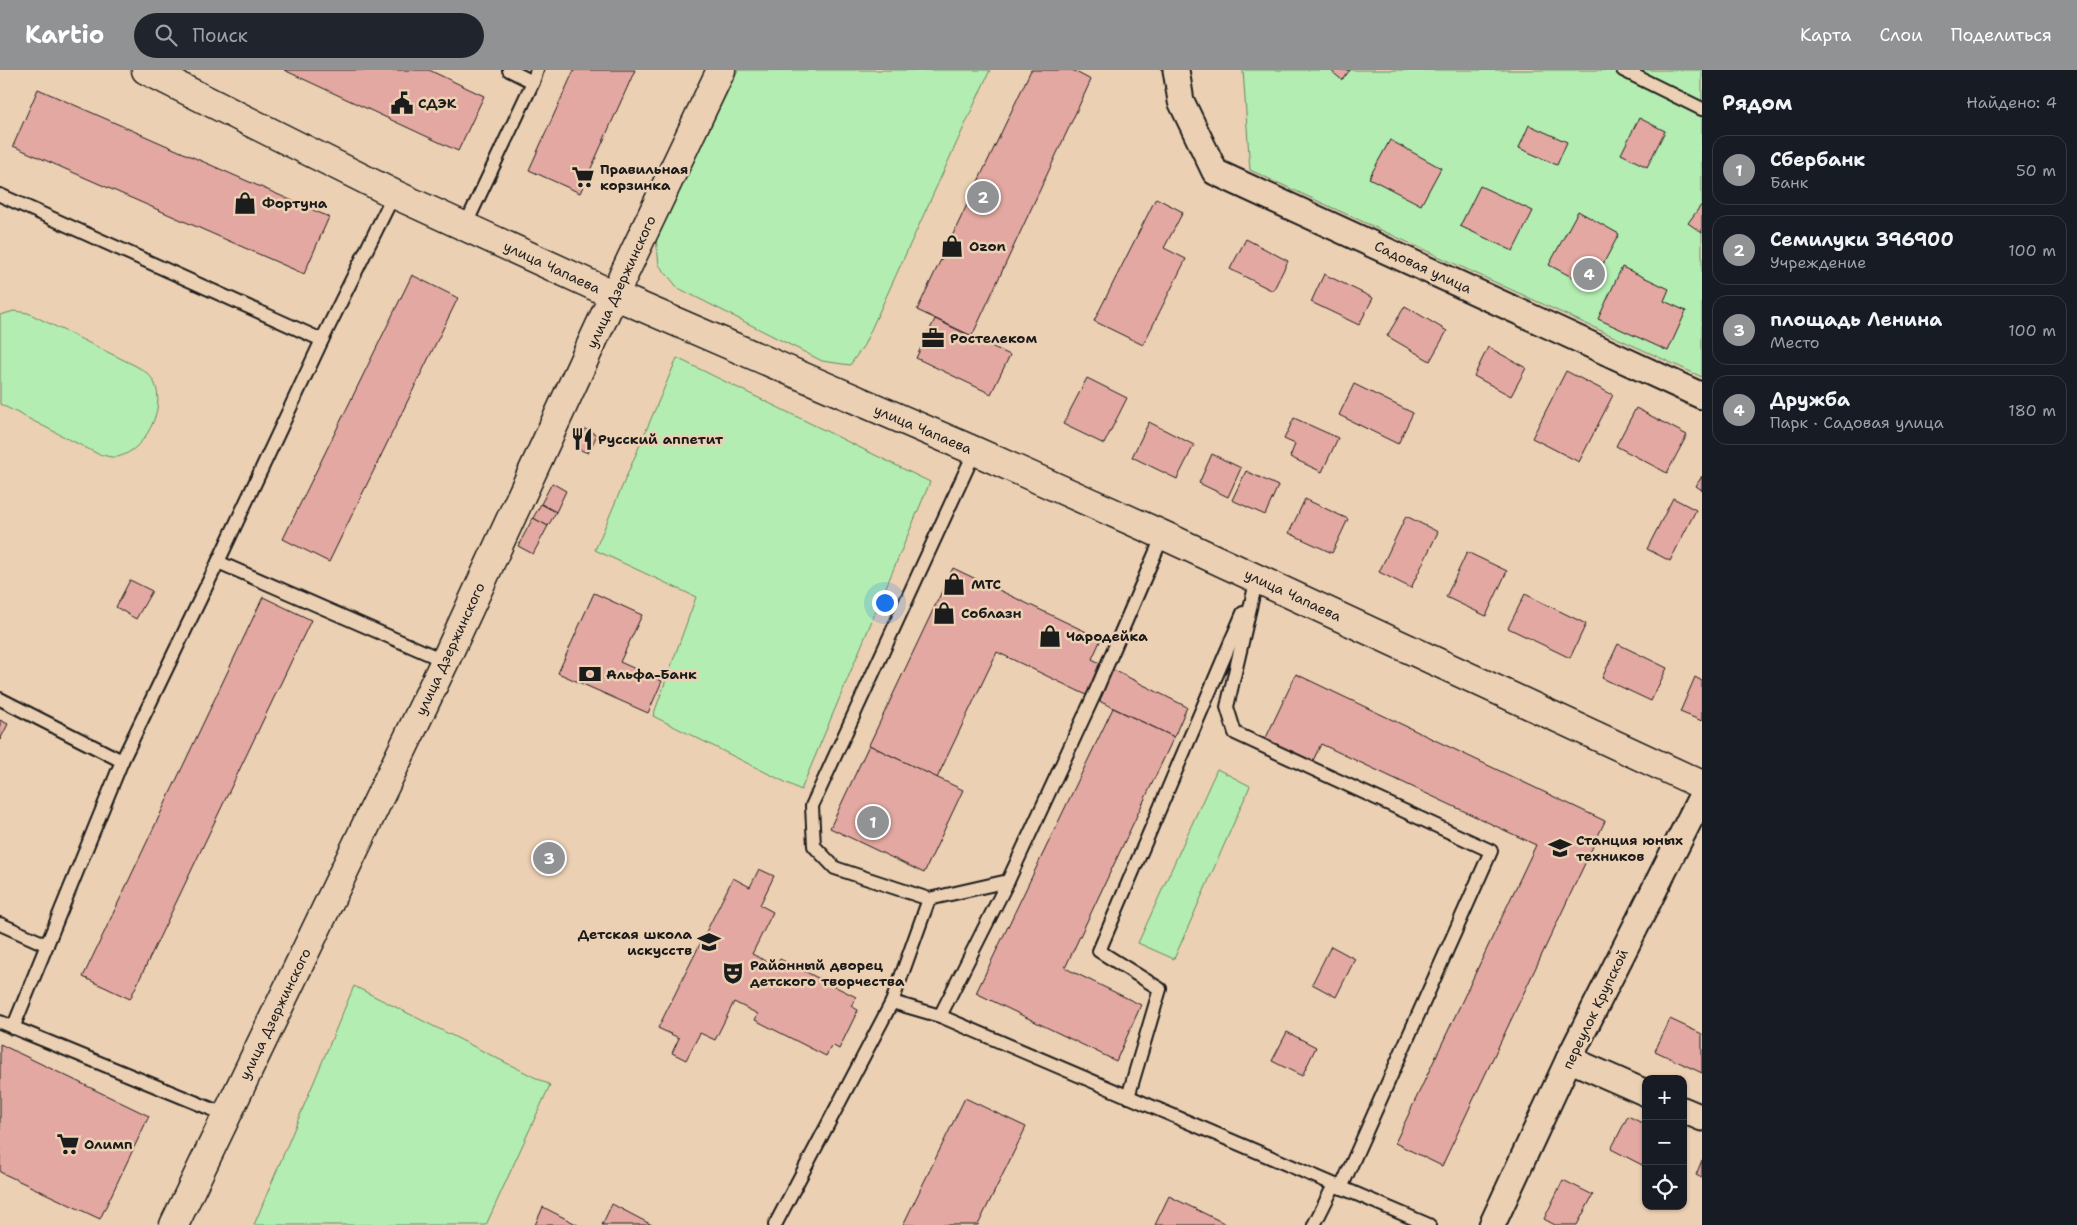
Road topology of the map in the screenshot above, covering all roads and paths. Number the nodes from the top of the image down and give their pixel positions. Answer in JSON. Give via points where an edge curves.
{"nodes":[{"id":1,"x":146,"y":70,"type":"edge"},
{"id":2,"x":508,"y":70,"type":"edge"},
{"id":3,"x":720,"y":70,"type":"edge"},
{"id":4,"x":1176,"y":70,"type":"edge"},
{"id":5,"x":1624,"y":70,"type":"edge"},
{"id":6,"x":535,"y":76,"type":"edge"},
{"id":7,"x":1702,"y":109,"type":"edge"},
{"id":8,"x":394,"y":194,"type":"junction"},
{"id":9,"x":0,"y":195,"type":"edge"},
{"id":10,"x":465,"y":226,"type":"junction"},
{"id":11,"x":614,"y":295,"type":"junction"},
{"id":12,"x":322,"y":340,"type":"junction"},
{"id":13,"x":1702,"y":396,"type":"edge"},
{"id":14,"x":976,"y":451,"type":"junction"},
{"id":15,"x":1163,"y":535,"type":"junction"},
{"id":16,"x":218,"y":562,"type":"junction"},
{"id":17,"x":1257,"y":578,"type":"junction"},
{"id":18,"x":445,"y":662,"type":"junction"},
{"id":19,"x":0,"y":699,"type":"edge"},
{"id":20,"x":122,"y":761,"type":"junction"},
{"id":21,"x":1702,"y":785,"type":"edge"},
{"id":22,"x":1702,"y":795,"type":"edge"},
{"id":23,"x":1008,"y":881,"type":"junction"},
{"id":24,"x":929,"y":899,"type":"junction"},
{"id":25,"x":0,"y":924,"type":"edge"},
{"id":26,"x":47,"y":945,"type":"junction"},
{"id":27,"x":892,"y":1002,"type":"junction"},
{"id":28,"x":940,"y":1016,"type":"junction"},
{"id":29,"x":0,"y":1022,"type":"edge"},
{"id":30,"x":13,"y":1028,"type":"junction"},
{"id":31,"x":1570,"y":1058,"type":"junction"},
{"id":32,"x":1642,"y":1091,"type":"edge"},
{"id":33,"x":1128,"y":1097,"type":"junction"},
{"id":34,"x":1687,"y":1112,"type":"edge"},
{"id":35,"x":226,"y":1115,"type":"junction"},
{"id":36,"x":1702,"y":1118,"type":"edge"},
{"id":37,"x":1338,"y":1186,"type":"junction"},
{"id":38,"x":174,"y":1225,"type":"edge"},
{"id":39,"x":775,"y":1225,"type":"edge"},
{"id":40,"x":1314,"y":1225,"type":"edge"},
{"id":41,"x":1428,"y":1225,"type":"edge"},
{"id":42,"x":1492,"y":1225,"type":"edge"}],
"edges":[{"from":1,"to":8,"type":"street","name":"улица Чапаева"},
{"from":2,"to":6,"type":"lane"},
{"from":3,"to":11,"type":"street","name":"улица Дзержинского"},
{"from":4,"to":13,"type":"street","name":"Садовая улица","via":[[1181,101],[1214,172]]},
{"from":5,"to":7,"type":"lane"},
{"from":6,"to":10,"type":"lane"},
{"from":8,"to":10,"type":"street","name":"улица Чапаева"},
{"from":8,"to":12,"type":"lane"},
{"from":9,"to":12,"type":"lane"},
{"from":10,"to":11,"type":"street","name":"улица Чапаева"},
{"from":11,"to":14,"type":"street","name":"улица Чапаева"},
{"from":11,"to":18,"type":"street","name":"улица Дзержинского"},
{"from":12,"to":16,"type":"lane"},
{"from":14,"to":15,"type":"street","name":"улица Чапаева"},
{"from":14,"to":24,"type":"lane","via":[[812,806],[814,846],[835,868]]},
{"from":15,"to":17,"type":"street","name":"улица Чапаева"},
{"from":15,"to":23,"type":"lane","via":[[1095,693]]},
{"from":16,"to":18,"type":"lane"},
{"from":16,"to":20,"type":"lane"},
{"from":17,"to":21,"type":"street","name":"улица Чапаева"},
{"from":17,"to":33,"type":"lane","via":[[1099,951],[1160,989]]},
{"from":17,"to":37,"type":"lane","via":[[1227,707],[1234,732],[1491,850]]},
{"from":18,"to":35,"type":"street","name":"улица Дзержинского"},
{"from":19,"to":20,"type":"lane"},
{"from":20,"to":26,"type":"lane"},
{"from":22,"to":31,"type":"street","name":"переулок Крупской"},
{"from":23,"to":24,"type":"lane"},
{"from":23,"to":28,"type":"lane"},
{"from":24,"to":27,"type":"lane"},
{"from":25,"to":26,"type":"lane"},
{"from":26,"to":30,"type":"lane"},
{"from":27,"to":28,"type":"lane"},
{"from":27,"to":39,"type":"lane"},
{"from":28,"to":33,"type":"lane"},
{"from":29,"to":30,"type":"lane"},
{"from":30,"to":35,"type":"lane"},
{"from":31,"to":32,"type":"street"},
{"from":31,"to":42,"type":"street","name":"переулок Крупской"},
{"from":33,"to":37,"type":"lane"},
{"from":34,"to":36,"type":"street"},
{"from":35,"to":38,"type":"street","name":"улица Дзержинского"},
{"from":37,"to":40,"type":"lane"},
{"from":37,"to":41,"type":"lane"}]}
